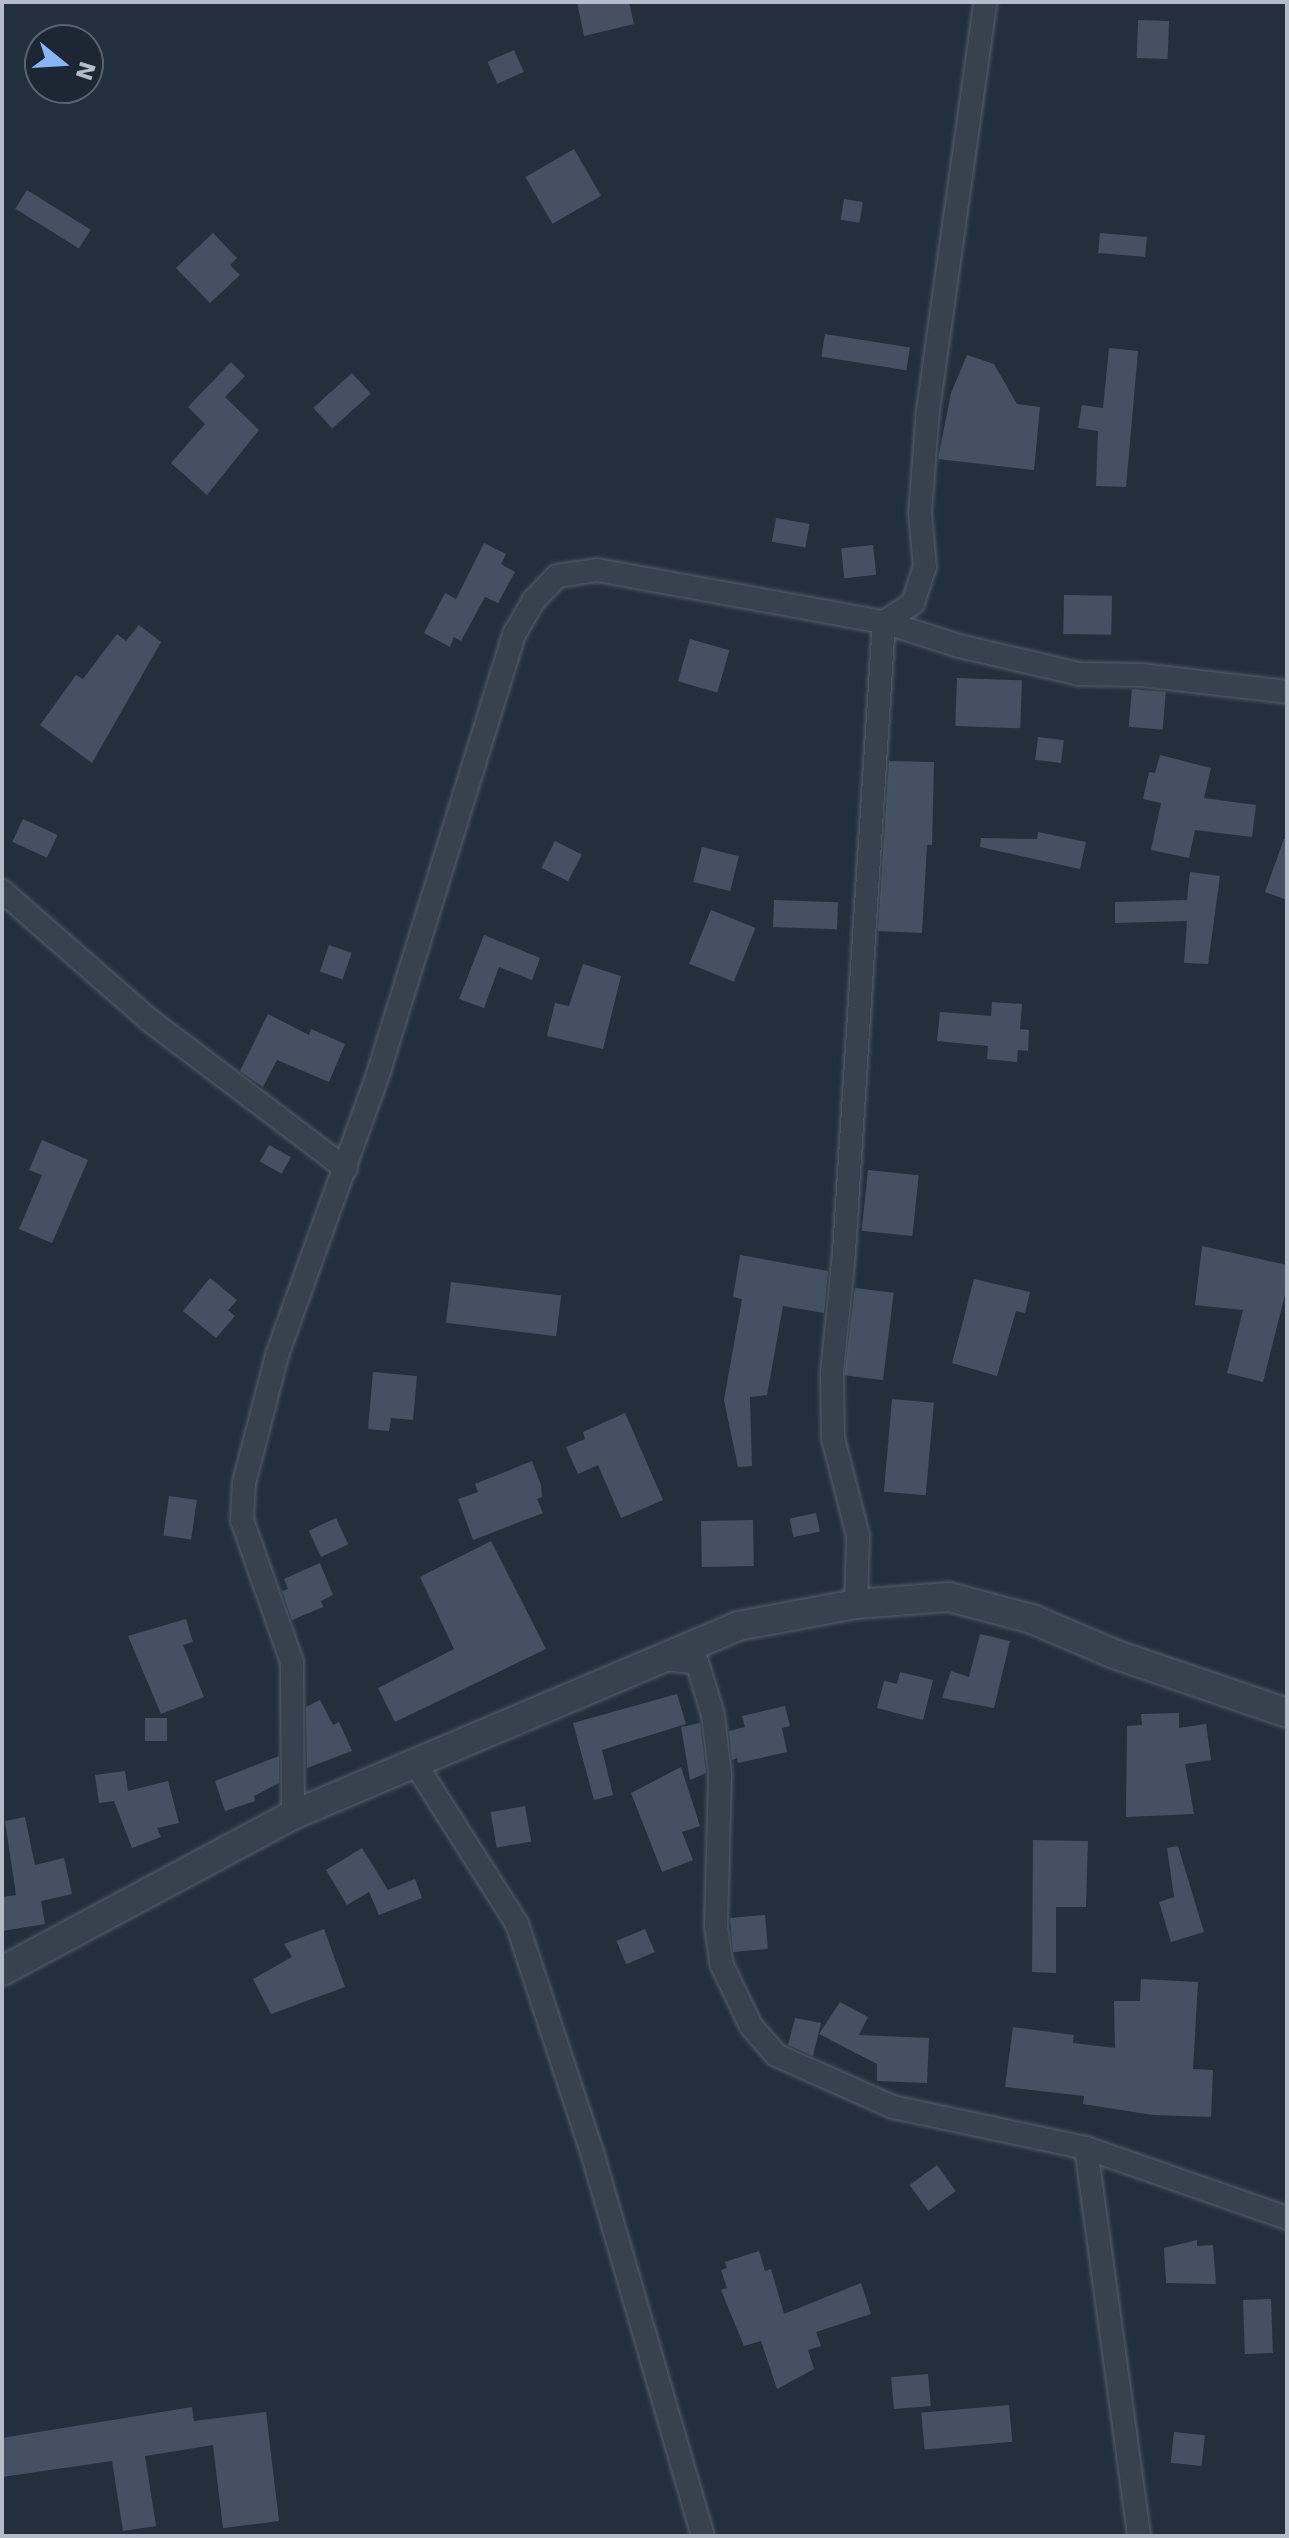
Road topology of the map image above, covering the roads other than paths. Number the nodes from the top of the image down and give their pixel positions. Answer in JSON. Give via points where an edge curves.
{"nodes":[{"id":1,"x":985,"y":2,"type":"edge"},
{"id":2,"x":884,"y":622,"type":"junction"},
{"id":3,"x":1287,"y":692,"type":"edge"},
{"id":4,"x":2,"y":891,"type":"edge"},
{"id":5,"x":346,"y":1169,"type":"junction"},
{"id":6,"x":856,"y":1604,"type":"junction"},
{"id":7,"x":655,"y":1659,"type":"junction"},
{"id":8,"x":1287,"y":1713,"type":"edge"},
{"id":9,"x":415,"y":1763,"type":"junction"},
{"id":10,"x":293,"y":1815,"type":"junction"},
{"id":11,"x":2,"y":1971,"type":"edge"},
{"id":12,"x":1086,"y":2148,"type":"junction"},
{"id":13,"x":1287,"y":2218,"type":"edge"},
{"id":14,"x":703,"y":2536,"type":"edge"},
{"id":15,"x":1139,"y":2536,"type":"edge"}],
"edges":[{"from":1,"to":2,"type":"street","via":[[928,410],[920,513],[925,567],[913,603]]},
{"from":2,"to":3,"type":"street","via":[[1079,674],[1141,675]]},
{"from":2,"to":5,"type":"street","via":[[597,570],[557,576],[534,600],[515,633]]},
{"from":2,"to":6,"type":"street","via":[[832,1373],[833,1438],[858,1536]]},
{"from":4,"to":5,"type":"street","via":[[148,1019]]},
{"from":5,"to":10,"type":"street","via":[[277,1355],[244,1483],[242,1520],[292,1662]]},
{"from":6,"to":7,"type":"street","via":[[738,1626]]},
{"from":6,"to":8,"type":"street","via":[[949,1597],[1032,1619],[1114,1654]]},
{"from":7,"to":9,"type":"street"},
{"from":7,"to":12,"type":"street","via":[[697,1662],[713,1715],[720,1774],[716,1926],[721,1963],[751,2026],[776,2055],[893,2107]]},
{"from":9,"to":10,"type":"street"},
{"from":9,"to":14,"type":"street","via":[[517,1924],[592,2152]]},
{"from":10,"to":11,"type":"street"},
{"from":12,"to":13,"type":"street"},
{"from":12,"to":15,"type":"street"}]}
